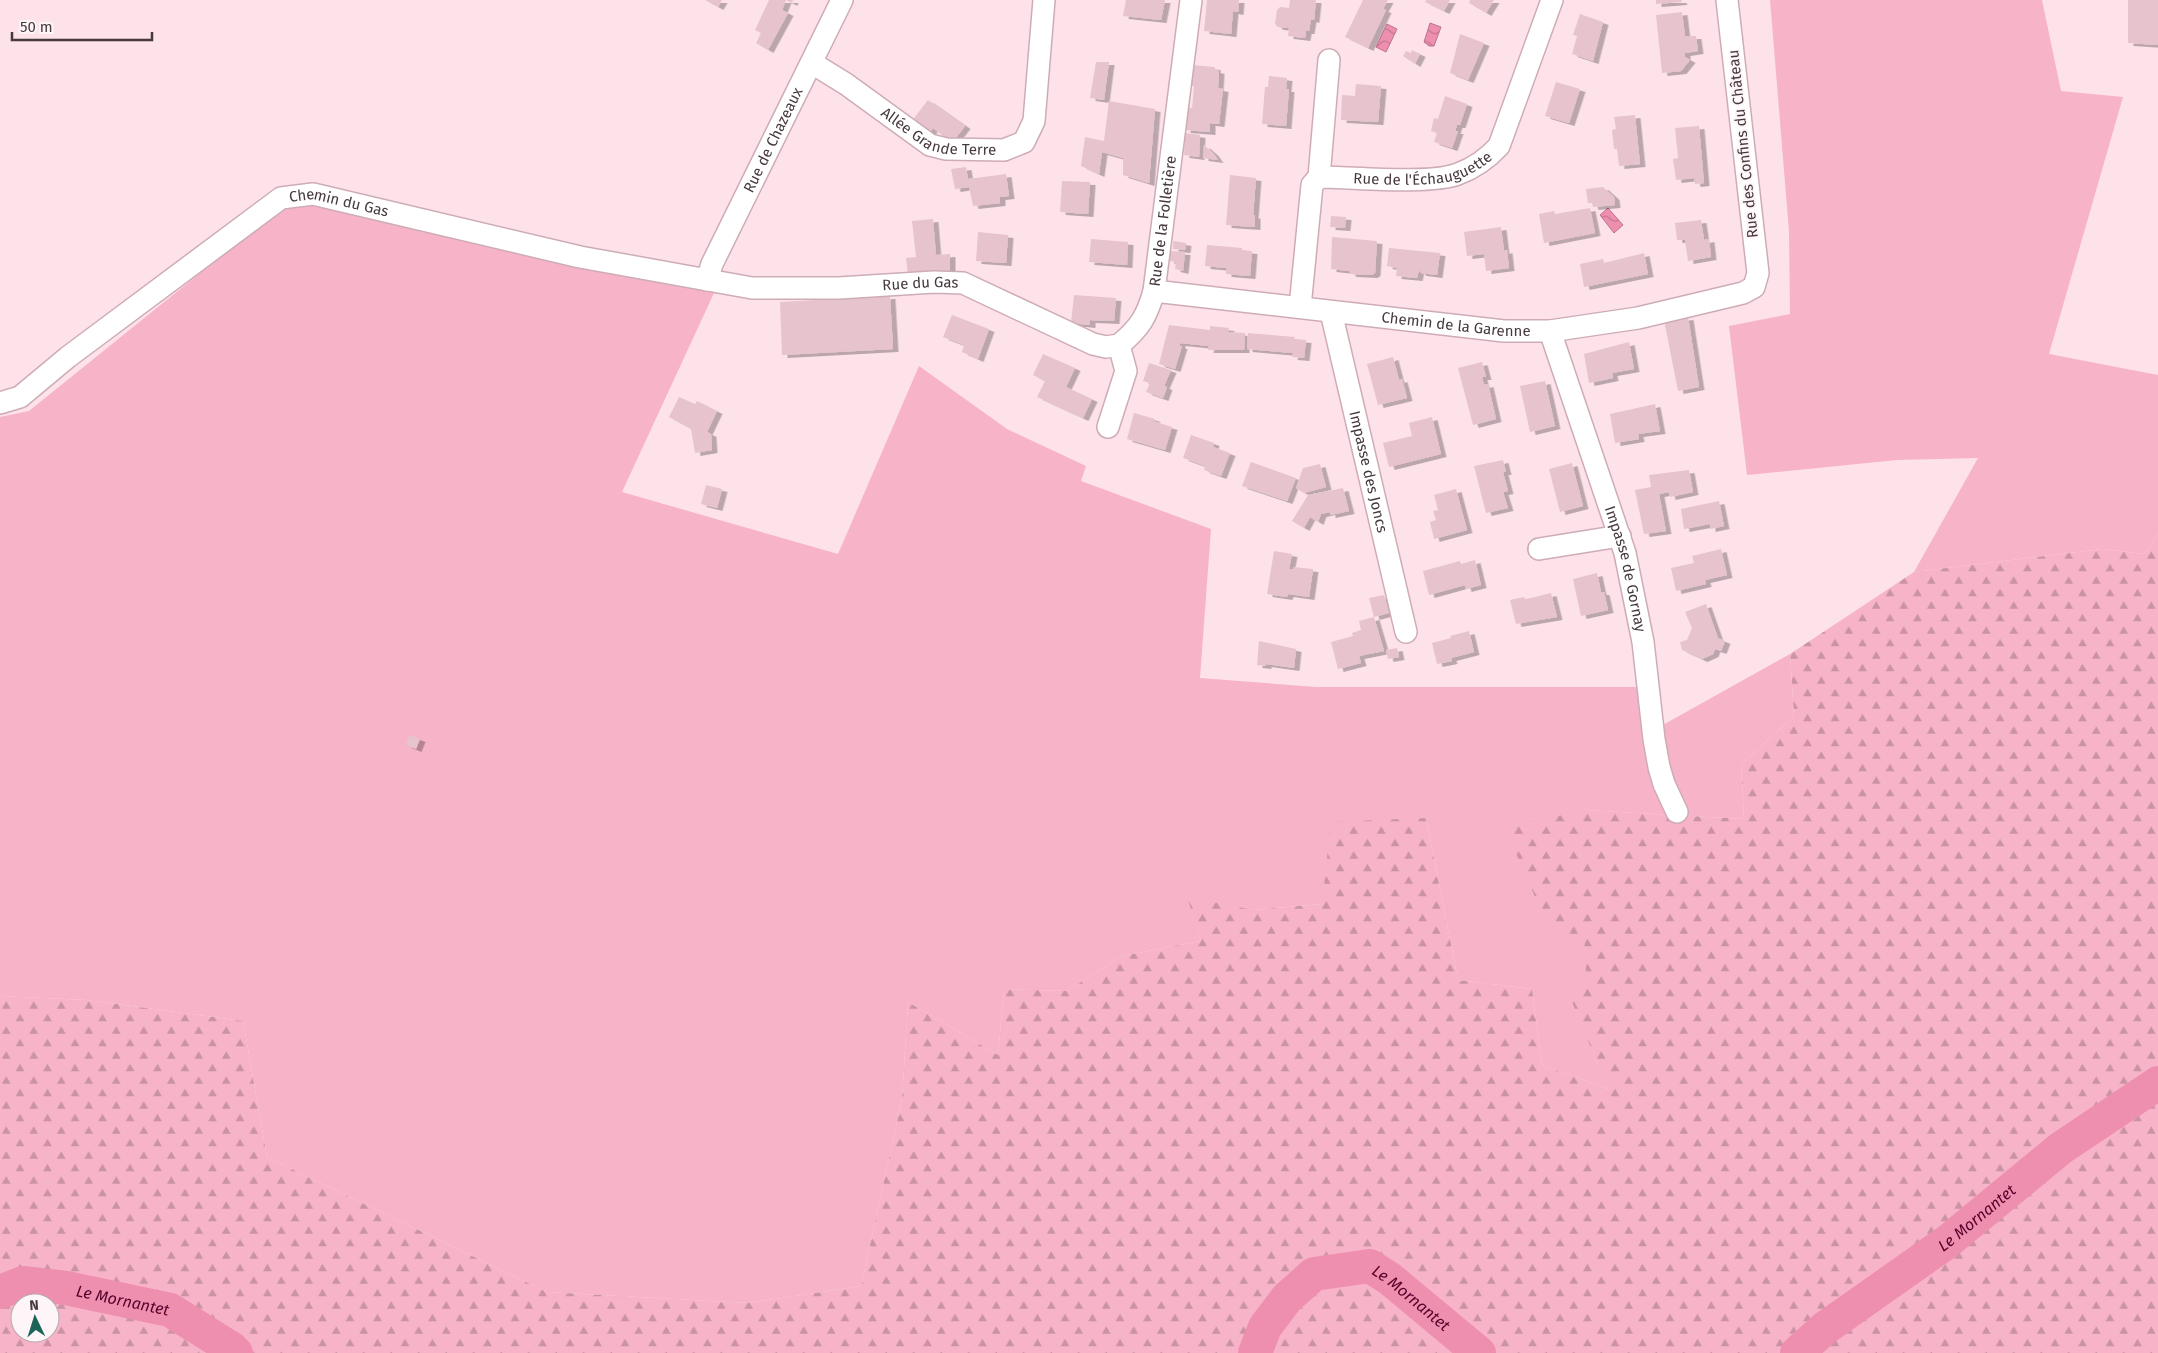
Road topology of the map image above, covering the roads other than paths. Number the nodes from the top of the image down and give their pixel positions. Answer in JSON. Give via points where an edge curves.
{"nodes":[{"id":1,"x":842,"y":0,"type":"edge"},
{"id":2,"x":1044,"y":0,"type":"edge"},
{"id":3,"x":1191,"y":0,"type":"edge"},
{"id":4,"x":1552,"y":0,"type":"edge"},
{"id":5,"x":1727,"y":0,"type":"edge"},
{"id":6,"x":1329,"y":60,"type":"dead end"},
{"id":7,"x":812,"y":63,"type":"junction"},
{"id":8,"x":1319,"y":176,"type":"junction"},
{"id":9,"x":707,"y":280,"type":"junction"},
{"id":10,"x":1754,"y":287,"type":"joint"},
{"id":11,"x":1154,"y":291,"type":"junction"},
{"id":12,"x":1300,"y":307,"type":"junction"},
{"id":13,"x":1331,"y":312,"type":"junction"},
{"id":14,"x":1550,"y":331,"type":"junction"},
{"id":15,"x":1119,"y":345,"type":"junction"},
{"id":16,"x":0,"y":403,"type":"edge"},
{"id":17,"x":1108,"y":427,"type":"dead end"},
{"id":18,"x":1620,"y":536,"type":"junction"},
{"id":19,"x":1539,"y":549,"type":"dead end"},
{"id":20,"x":1406,"y":632,"type":"dead end"},
{"id":21,"x":1677,"y":812,"type":"dead end"}],
"edges":[{"from":1,"to":7,"type":"street","name":"Rue de Chazeaux"},
{"from":2,"to":7,"type":"street","name":"Allée Grande Terre","via":[[1034,121],[1024,142],[1004,150],[946,149],[930,145]]},
{"from":3,"to":11,"type":"street","name":"Rue de la Folletière"},
{"from":4,"to":8,"type":"street","name":"Rue de l'Échauguette","via":[[1499,146],[1487,158],[1457,174],[1429,178]]},
{"from":5,"to":10,"type":"street","name":"Rue des Confins du Château","via":[[1758,273]]},
{"from":6,"to":8,"type":"street"},
{"from":7,"to":9,"type":"street","name":"Rue de Chazeaux","via":[[716,255]]},
{"from":8,"to":12,"type":"street","via":[[1312,186]]},
{"from":9,"to":15,"type":"street","name":"Rue du Gas","via":[[752,288],[963,282],[1092,344]]},
{"from":9,"to":16,"type":"street","name":"Chemin du Gas","via":[[580,257],[312,194],[281,198],[68,357],[20,397]]},
{"from":10,"to":14,"type":"street","name":"Chemin de la Garenne","via":[[1743,293],[1638,318]]},
{"from":11,"to":12,"type":"street","name":"Chemin de la Garenne"},
{"from":11,"to":15,"type":"street","name":"Rue de la Folletière","via":[[1142,322]]},
{"from":12,"to":13,"type":"street","name":"Chemin de la Garenne"},
{"from":13,"to":14,"type":"street","name":"Chemin de la Garenne","via":[[1504,332]]},
{"from":13,"to":20,"type":"street","name":"Impasse des Joncs"},
{"from":14,"to":18,"type":"street","name":"Impasse de Gornay"},
{"from":15,"to":17,"type":"street","via":[[1126,371]]},
{"from":18,"to":19,"type":"street"},
{"from":18,"to":21,"type":"street","name":"Impasse de Gornay","via":[[1643,642],[1659,767]]}]}
